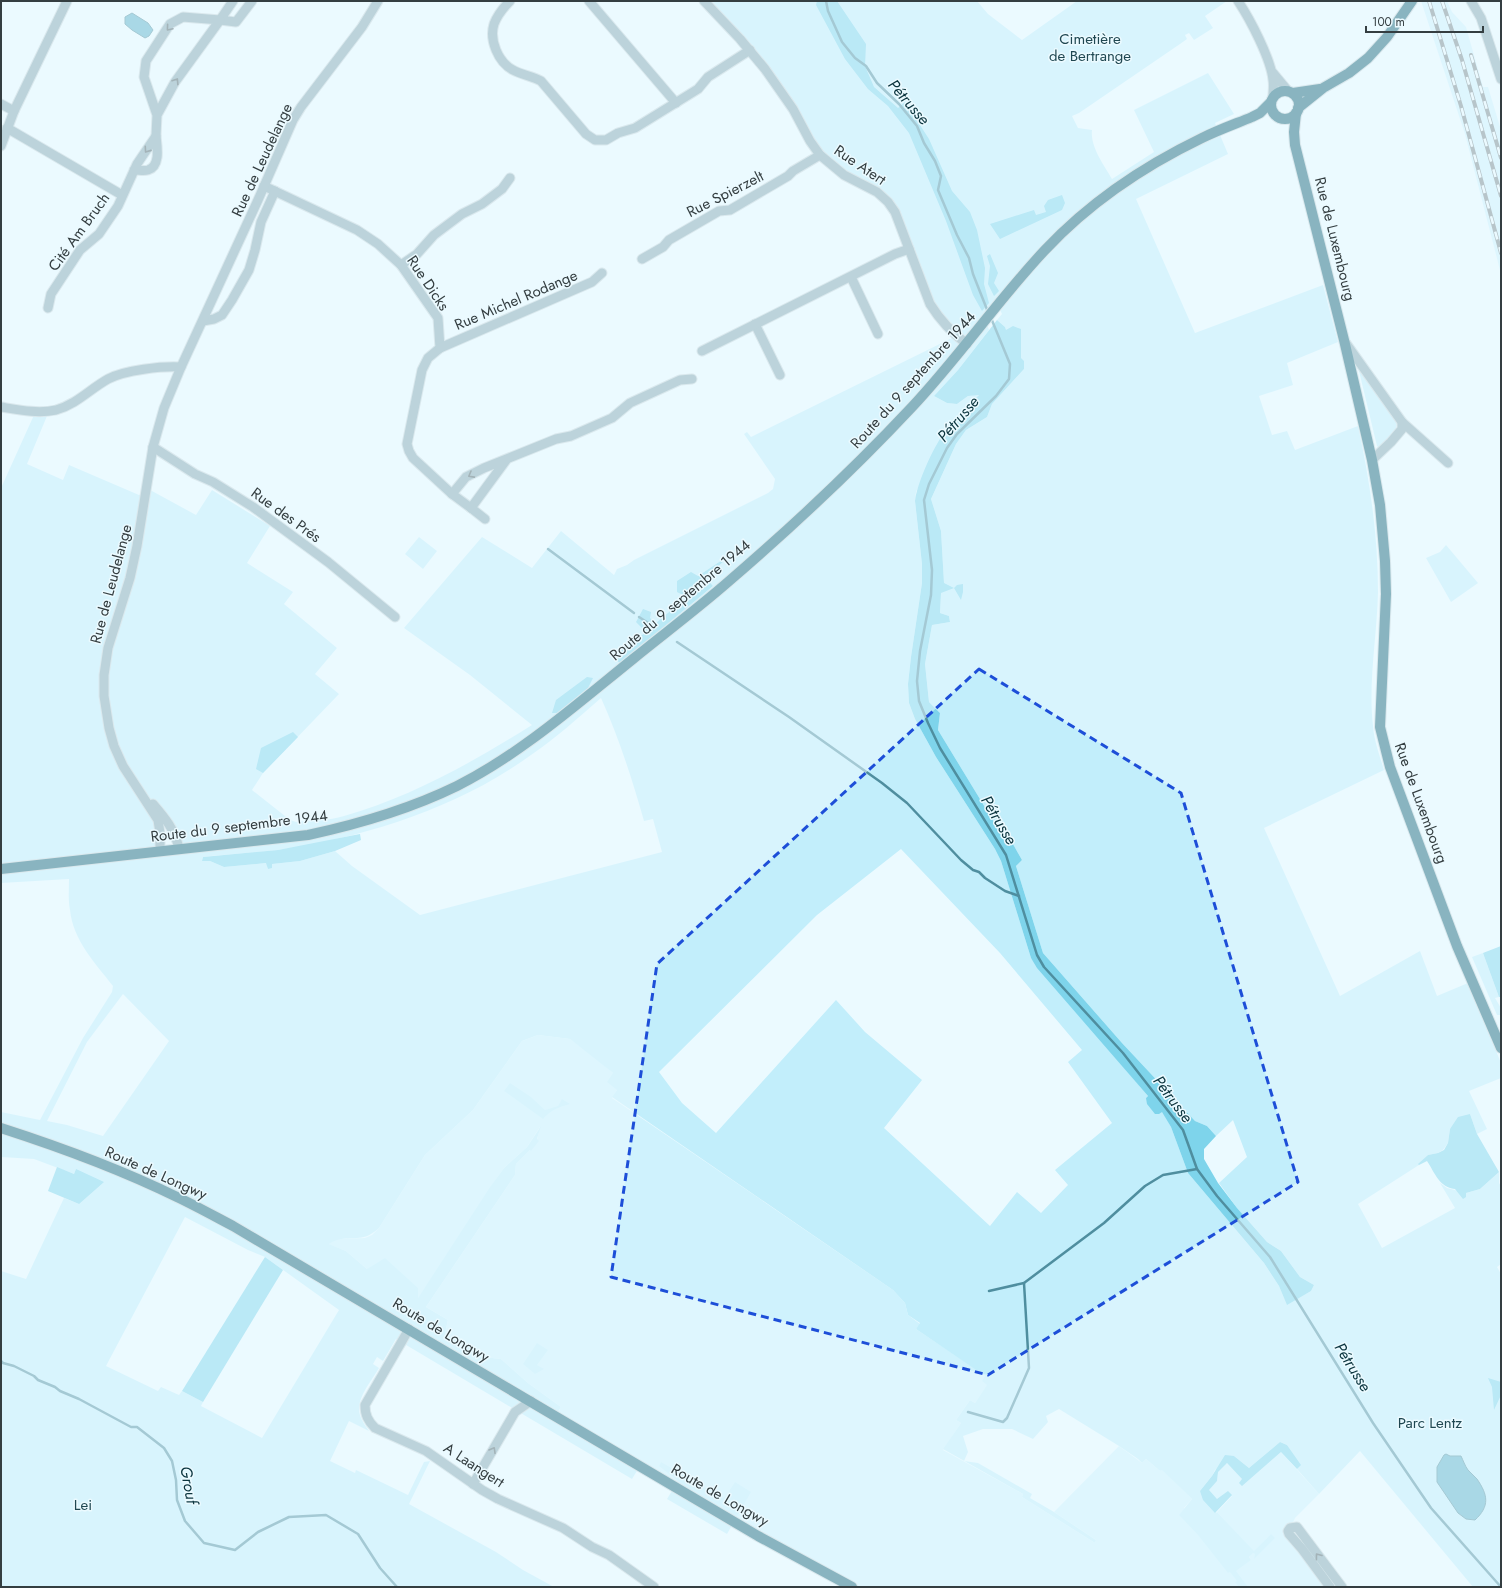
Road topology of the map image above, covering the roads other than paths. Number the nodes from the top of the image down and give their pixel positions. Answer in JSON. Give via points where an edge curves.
{"nodes":[{"id":1,"x":67,"y":1,"type":"edge"},
{"id":2,"x":234,"y":1,"type":"edge"},
{"id":3,"x":252,"y":1,"type":"edge"},
{"id":4,"x":378,"y":1,"type":"edge"},
{"id":5,"x":510,"y":1,"type":"edge"},
{"id":6,"x":589,"y":1,"type":"edge"},
{"id":7,"x":704,"y":1,"type":"edge"},
{"id":8,"x":1239,"y":1,"type":"edge"},
{"id":9,"x":1412,"y":1,"type":"edge"},
{"id":10,"x":1471,"y":1,"type":"edge"},
{"id":11,"x":220,"y":20,"type":"junction"},
{"id":12,"x":750,"y":50,"type":"junction"},
{"id":13,"x":1272,"y":72,"type":"junction"},
{"id":14,"x":1501,"y":78,"type":"edge"},
{"id":15,"x":1323,"y":88,"type":"junction"},
{"id":16,"x":1291,"y":92,"type":"junction"},
{"id":17,"x":1272,"y":99,"type":"junction"},
{"id":18,"x":676,"y":103,"type":"junction"},
{"id":19,"x":1,"y":104,"type":"edge"},
{"id":20,"x":1297,"y":110,"type":"junction"},
{"id":21,"x":14,"y":111,"type":"junction"},
{"id":22,"x":157,"y":115,"type":"junction"},
{"id":23,"x":1277,"y":116,"type":"junction"},
{"id":24,"x":1252,"y":117,"type":"junction"},
{"id":25,"x":7,"y":128,"type":"junction"},
{"id":26,"x":156,"y":136,"type":"junction"},
{"id":27,"x":1295,"y":145,"type":"junction"},
{"id":28,"x":1,"y":146,"type":"edge"},
{"id":29,"x":820,"y":155,"type":"junction"},
{"id":30,"x":134,"y":170,"type":"junction"},
{"id":31,"x":510,"y":178,"type":"dead end"},
{"id":32,"x":264,"y":186,"type":"junction"},
{"id":33,"x":276,"y":191,"type":"junction"},
{"id":34,"x":122,"y":195,"type":"junction"},
{"id":35,"x":909,"y":249,"type":"junction"},
{"id":36,"x":642,"y":259,"type":"dead end"},
{"id":37,"x":401,"y":265,"type":"junction"},
{"id":38,"x":602,"y":273,"type":"dead end"},
{"id":39,"x":851,"y":277,"type":"junction"},
{"id":40,"x":48,"y":308,"type":"dead end"},
{"id":41,"x":203,"y":321,"type":"junction"},
{"id":42,"x":755,"y":324,"type":"junction"},
{"id":43,"x":878,"y":334,"type":"dead end"},
{"id":44,"x":1344,"y":340,"type":"junction"},
{"id":45,"x":967,"y":344,"type":"junction"},
{"id":46,"x":440,"y":348,"type":"junction"},
{"id":47,"x":702,"y":351,"type":"dead end"},
{"id":48,"x":180,"y":367,"type":"junction"},
{"id":49,"x":780,"y":375,"type":"dead end"},
{"id":50,"x":692,"y":379,"type":"dead end"},
{"id":51,"x":1,"y":407,"type":"edge"},
{"id":52,"x":1402,"y":422,"type":"junction"},
{"id":53,"x":154,"y":447,"type":"junction"},
{"id":54,"x":507,"y":459,"type":"junction"},
{"id":55,"x":1372,"y":460,"type":"junction"},
{"id":56,"x":1448,"y":463,"type":"dead end"},
{"id":57,"x":452,"y":494,"type":"junction"},
{"id":58,"x":471,"y":508,"type":"junction"},
{"id":59,"x":485,"y":519,"type":"dead end"},
{"id":60,"x":395,"y":617,"type":"dead end"},
{"id":61,"x":136,"y":786,"type":"junction"},
{"id":62,"x":178,"y":848,"type":"junction"},
{"id":63,"x":160,"y":850,"type":"junction"},
{"id":64,"x":1,"y":869,"type":"edge"},
{"id":65,"x":1501,"y":1048,"type":"edge"},
{"id":66,"x":1,"y":1128,"type":"edge"},
{"id":67,"x":409,"y":1329,"type":"junction"},
{"id":68,"x":531,"y":1401,"type":"junction"},
{"id":69,"x":473,"y":1484,"type":"junction"},
{"id":70,"x":654,"y":1587,"type":"edge"},
{"id":71,"x":852,"y":1587,"type":"edge"},
{"id":72,"x":1330,"y":1587,"type":"edge"},
{"id":73,"x":1342,"y":1587,"type":"edge"}],
"edges":[{"from":1,"to":21,"type":"street"},
{"from":2,"to":11,"type":"street"},
{"from":3,"to":11,"type":"street","via":[[236,22]]},
{"from":4,"to":32,"type":"street","name":"Rue de Leudelange","via":[[362,27],[301,107]]},
{"from":5,"to":18,"type":"street","via":[[494,24],[493,37],[497,54],[511,69],[541,81],[586,134],[595,140],[606,140],[635,128]]},
{"from":6,"to":18,"type":"street"},
{"from":7,"to":12,"type":"street","name":"Rue Atert"},
{"from":8,"to":13,"type":"street","via":[[1251,22]]},
{"from":9,"to":15,"type":"main road","via":[[1378,48],[1359,66]]},
{"from":10,"to":14,"type":"street","via":[[1481,18]]},
{"from":22,"to":11,"type":"street","one_way":true,"via":[[175,82]]},
{"from":11,"to":22,"type":"street","one_way":true,"via":[[183,17],[170,24],[146,61],[144,77]]},
{"from":12,"to":18,"type":"street","via":[[708,76],[698,89]]},
{"from":12,"to":29,"type":"street","name":"Rue Atert","via":[[793,109]]},
{"from":13,"to":16,"type":"street"},
{"from":13,"to":17,"type":"street"},
{"from":15,"to":16,"type":"main road"},
{"from":15,"to":20,"type":"main road"},
{"from":16,"to":17,"type":"main road","via":[[1278,92]]},
{"from":16,"to":20,"type":"main road","via":[[1298,100]]},
{"from":17,"to":23,"type":"main road","via":[[1271,110]]},
{"from":17,"to":24,"type":"main road","name":"Route du 9 septembre 1944","via":[[1260,113]]},
{"from":19,"to":21,"type":"street"},
{"from":20,"to":23,"type":"main road","via":[[1289,118]]},
{"from":20,"to":27,"type":"main road","name":"Rue de Luxembourg"},
{"from":21,"to":25,"type":"street"},
{"from":22,"to":26,"type":"street"},
{"from":23,"to":24,"type":"main road","name":"Route du 9 septembre 1944"},
{"from":23,"to":27,"type":"main road","name":"Rue de Luxembourg"},
{"from":24,"to":45,"type":"main road","name":"Route du 9 septembre 1944","via":[[1203,137],[1156,162],[1117,187],[1078,218],[1046,249]]},
{"from":25,"to":28,"type":"street"},
{"from":25,"to":34,"type":"street","name":"Cité Am Bruch"},
{"from":26,"to":30,"type":"street","name":"Cité Am Bruch","one_way":true},
{"from":26,"to":30,"type":"street","via":[[157,155],[154,165],[149,170]]},
{"from":27,"to":44,"type":"main road","name":"Rue de Luxembourg"},
{"from":29,"to":35,"type":"street","name":"Rue Atert","via":[[844,175],[877,192],[888,202],[895,212]]},
{"from":29,"to":36,"type":"street","name":"Rue Spierzelt","via":[[730,210],[719,211],[669,240],[663,247]]},
{"from":30,"to":34,"type":"street","name":"Cité Am Bruch"},
{"from":31,"to":37,"type":"street","via":[[502,189],[434,235],[418,254]]},
{"from":32,"to":33,"type":"street","name":"Rue Dicks"},
{"from":32,"to":41,"type":"street","name":"Rue de Leudelange"},
{"from":33,"to":37,"type":"street","name":"Rue Dicks","via":[[357,230],[378,244]]},
{"from":33,"to":41,"type":"street","name":"Rue de Leudelange","via":[[261,222],[249,270],[222,315]]},
{"from":34,"to":40,"type":"street","name":"Cité Am Bruch","via":[[118,206],[99,234],[80,250],[52,294]]},
{"from":35,"to":39,"type":"street"},
{"from":35,"to":45,"type":"street","name":"Rue Atert","via":[[936,315]]},
{"from":37,"to":46,"type":"street","name":"Rue Dicks","via":[[438,318]]},
{"from":38,"to":46,"type":"street","name":"Rue Michel Rodange","via":[[592,282]]},
{"from":39,"to":42,"type":"street"},
{"from":39,"to":43,"type":"street"},
{"from":41,"to":48,"type":"street","name":"Rue de Leudelange"},
{"from":42,"to":47,"type":"street"},
{"from":42,"to":49,"type":"street"},
{"from":44,"to":52,"type":"street","name":"Rue de Luxembourg"},
{"from":44,"to":55,"type":"main road","name":"Rue de Luxembourg"},
{"from":45,"to":62,"type":"main road","name":"Route du 9 septembre 1944","via":[[867,455],[727,583],[541,733],[498,761],[456,786],[401,809],[347,827],[308,835]]},
{"from":46,"to":57,"type":"street","via":[[428,358],[422,370],[407,444],[413,458]]},
{"from":48,"to":51,"type":"street","via":[[137,370],[109,378],[79,400],[55,410],[35,412]]},
{"from":48,"to":53,"type":"street","name":"Rue de Leudelange","via":[[164,408]]},
{"from":50,"to":54,"type":"street","via":[[680,380],[630,403],[612,418],[571,436]]},
{"from":52,"to":55,"type":"street","via":[[1402,429],[1392,442]]},
{"from":52,"to":56,"type":"street","name":"Rue de Luxembourg"},
{"from":53,"to":60,"type":"street","name":"Rue des Prés","via":[[253,507],[316,553]]},
{"from":53,"to":61,"type":"street","name":"Rue de Leudelange","via":[[130,578],[108,648],[104,675],[104,696],[114,746]]},
{"from":54,"to":57,"type":"street","one_way":true,"via":[[466,478]]},
{"from":54,"to":58,"type":"street"},
{"from":55,"to":65,"type":"main road","name":"Rue de Luxembourg","via":[[1380,505],[1385,561],[1380,726],[1384,747],[1457,946]]},
{"from":57,"to":58,"type":"street"},
{"from":58,"to":59,"type":"street"},
{"from":61,"to":62,"type":"street","name":"Rue de Leudelange","via":[[167,819],[176,835]]},
{"from":61,"to":63,"type":"street","name":"Rue de Leudelange","via":[[158,820]]},
{"from":62,"to":63,"type":"main road","name":"Route du 9 septembre 1944"},
{"from":63,"to":64,"type":"main road","name":"Route du 9 septembre 1944"},
{"from":66,"to":67,"type":"main road","name":"Route de Longwy","via":[[99,1163],[176,1196],[240,1230]]},
{"from":67,"to":68,"type":"main road","name":"Route de Longwy"},
{"from":67,"to":69,"type":"street","name":"A Laangert","via":[[369,1397],[365,1405],[365,1414],[375,1428],[426,1451]]},
{"from":69,"to":68,"type":"street","one_way":true,"via":[[515,1412]]},
{"from":68,"to":71,"type":"main road","name":"Route de Longwy","via":[[758,1536]]},
{"from":69,"to":70,"type":"street","name":"A Laangert","via":[[498,1499],[563,1528]]},
{"from":73,"to":72,"type":"street","one_way":true,"via":[[1297,1527],[1290,1528],[1289,1534]]}]}
